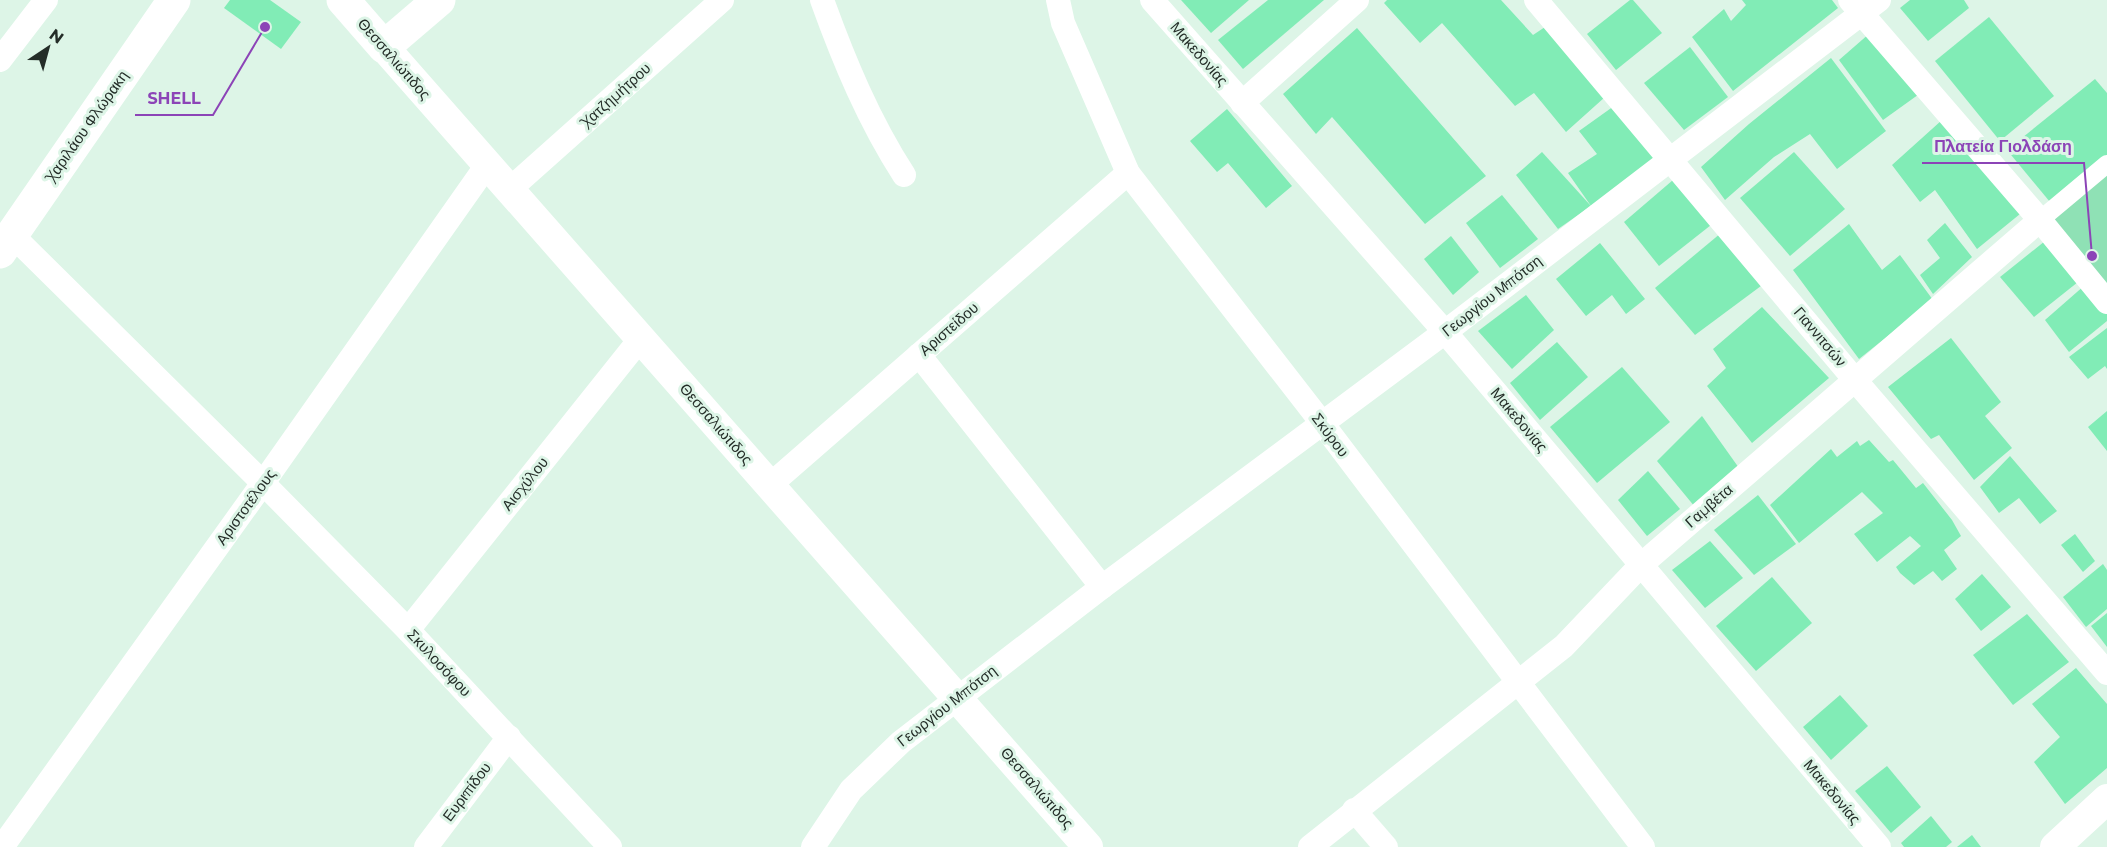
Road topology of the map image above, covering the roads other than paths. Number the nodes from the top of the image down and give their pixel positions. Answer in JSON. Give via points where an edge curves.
{"nodes":[{"id":1,"x":46,"y":0,"type":"edge"},
{"id":2,"x":174,"y":0,"type":"edge"},
{"id":3,"x":343,"y":0,"type":"edge"},
{"id":4,"x":439,"y":0,"type":"edge"},
{"id":5,"x":722,"y":0,"type":"edge"},
{"id":6,"x":822,"y":0,"type":"edge"},
{"id":7,"x":1058,"y":0,"type":"edge"},
{"id":8,"x":1152,"y":0,"type":"edge"},
{"id":9,"x":1357,"y":0,"type":"edge"},
{"id":10,"x":1536,"y":0,"type":"edge"},
{"id":11,"x":1864,"y":5,"type":"edge"},
{"id":12,"x":384,"y":47,"type":"junction"},
{"id":13,"x":0,"y":60,"type":"edge"},
{"id":14,"x":1242,"y":103,"type":"junction"},
{"id":15,"x":1671,"y":158,"type":"junction"},
{"id":16,"x":2107,"y":164,"type":"edge"},
{"id":17,"x":488,"y":165,"type":"junction"},
{"id":18,"x":1128,"y":173,"type":"junction"},
{"id":19,"x":904,"y":176,"type":"dead end"},
{"id":20,"x":510,"y":189,"type":"junction"},
{"id":21,"x":2040,"y":220,"type":"junction"},
{"id":22,"x":6,"y":243,"type":"edge"},
{"id":23,"x":2107,"y":302,"type":"edge"},
{"id":24,"x":1445,"y":332,"type":"junction"},
{"id":25,"x":641,"y":339,"type":"junction"},
{"id":26,"x":919,"y":356,"type":"junction"},
{"id":27,"x":1855,"y":380,"type":"junction"},
{"id":28,"x":1322,"y":423,"type":"junction"},
{"id":29,"x":264,"y":483,"type":"junction"},
{"id":30,"x":770,"y":485,"type":"junction"},
{"id":31,"x":1641,"y":565,"type":"junction"},
{"id":32,"x":1102,"y":587,"type":"junction"},
{"id":33,"x":408,"y":630,"type":"junction"},
{"id":34,"x":2107,"y":673,"type":"edge"},
{"id":35,"x":1519,"y":682,"type":"junction"},
{"id":36,"x":957,"y":697,"type":"junction"},
{"id":37,"x":509,"y":737,"type":"junction"},
{"id":38,"x":2107,"y":800,"type":"edge"},
{"id":39,"x":1354,"y":810,"type":"junction"},
{"id":40,"x":2,"y":847,"type":"edge"},
{"id":41,"x":426,"y":847,"type":"edge"},
{"id":42,"x":610,"y":847,"type":"edge"},
{"id":43,"x":813,"y":847,"type":"edge"},
{"id":44,"x":1088,"y":847,"type":"edge"},
{"id":45,"x":1310,"y":847,"type":"edge"},
{"id":46,"x":1386,"y":847,"type":"edge"},
{"id":47,"x":1644,"y":847,"type":"edge"},
{"id":48,"x":1879,"y":847,"type":"edge"},
{"id":49,"x":2055,"y":847,"type":"edge"}],
"edges":[{"from":1,"to":13,"type":"street"},
{"from":2,"to":22,"type":"main road","name":"Χαριλάου Φλώρακη"},
{"from":3,"to":12,"type":"main road","name":"Θεσσαλιώτιδος"},
{"from":4,"to":12,"type":"main road"},
{"from":5,"to":20,"type":"street","name":"Χατζημήτρου"},
{"from":6,"to":19,"type":"street","via":[[862,102]]},
{"from":7,"to":18,"type":"street","name":"Σκύρου","via":[[1063,23]]},
{"from":8,"to":14,"type":"street","name":"Μακεδονίας"},
{"from":9,"to":14,"type":"street"},
{"from":10,"to":15,"type":"street","name":"Γιαννιτσών"},
{"from":11,"to":15,"type":"street","name":"Γεωργίου Μπότση"},
{"from":11,"to":21,"type":"street"},
{"from":12,"to":17,"type":"street","name":"Θεσσαλιώτιδος"},
{"from":14,"to":24,"type":"street","name":"Μακεδονίας"},
{"from":15,"to":24,"type":"street","name":"Γεωργίου Μπότση"},
{"from":15,"to":27,"type":"street","name":"Γιαννιτσών"},
{"from":16,"to":21,"type":"street","name":"Γαμβέτα"},
{"from":17,"to":20,"type":"street","name":"Θεσσαλιώτιδος"},
{"from":17,"to":29,"type":"street","name":"Αριστοτέλους"},
{"from":18,"to":26,"type":"street","name":"Αριστείδου"},
{"from":18,"to":28,"type":"street","name":"Σκύρου"},
{"from":20,"to":25,"type":"street","name":"Θεσσαλιώτιδος"},
{"from":21,"to":23,"type":"street"},
{"from":21,"to":27,"type":"street","name":"Γαμβέτα"},
{"from":22,"to":29,"type":"street","name":"Σκυλοσόφου"},
{"from":24,"to":28,"type":"street","name":"Γεωργίου Μπότση"},
{"from":24,"to":31,"type":"street","name":"Μακεδονίας"},
{"from":25,"to":30,"type":"street","name":"Θεσσαλιώτιδος"},
{"from":25,"to":33,"type":"street","name":"Αισχύλου"},
{"from":26,"to":30,"type":"street","name":"Αριστείδου"},
{"from":26,"to":32,"type":"street"},
{"from":27,"to":31,"type":"street","name":"Γαμβέτα"},
{"from":27,"to":34,"type":"street","name":"Γιαννιτσών"},
{"from":28,"to":32,"type":"street","name":"Γεωργίου Μπότση"},
{"from":28,"to":35,"type":"street","name":"Σκύρου"},
{"from":29,"to":33,"type":"street","name":"Σκυλοσόφου"},
{"from":29,"to":40,"type":"street","name":"Αριστοτέλους"},
{"from":30,"to":36,"type":"street","name":"Θεσσαλιώτιδος"},
{"from":31,"to":35,"type":"street","name":"Γαμβέτα","via":[[1564,646]]},
{"from":31,"to":48,"type":"street","name":"Μακεδονίας"},
{"from":32,"to":36,"type":"street","name":"Γεωργίου Μπότση"},
{"from":33,"to":37,"type":"street","name":"Σκυλοσόφου"},
{"from":35,"to":39,"type":"street","name":"Γαμβέτα"},
{"from":35,"to":47,"type":"street","name":"Σκύρου"},
{"from":36,"to":43,"type":"street","name":"Γεωργίου Μπότση","via":[[901,742],[851,790]]},
{"from":36,"to":44,"type":"street","name":"Θεσσαλιώτιδος"},
{"from":37,"to":41,"type":"street","name":"Ευριπίδου"},
{"from":37,"to":42,"type":"street","name":"Σκυλοσόφου"},
{"from":38,"to":49,"type":"street"},
{"from":39,"to":45,"type":"street","name":"Γαμβέτα"},
{"from":39,"to":46,"type":"street"}]}
